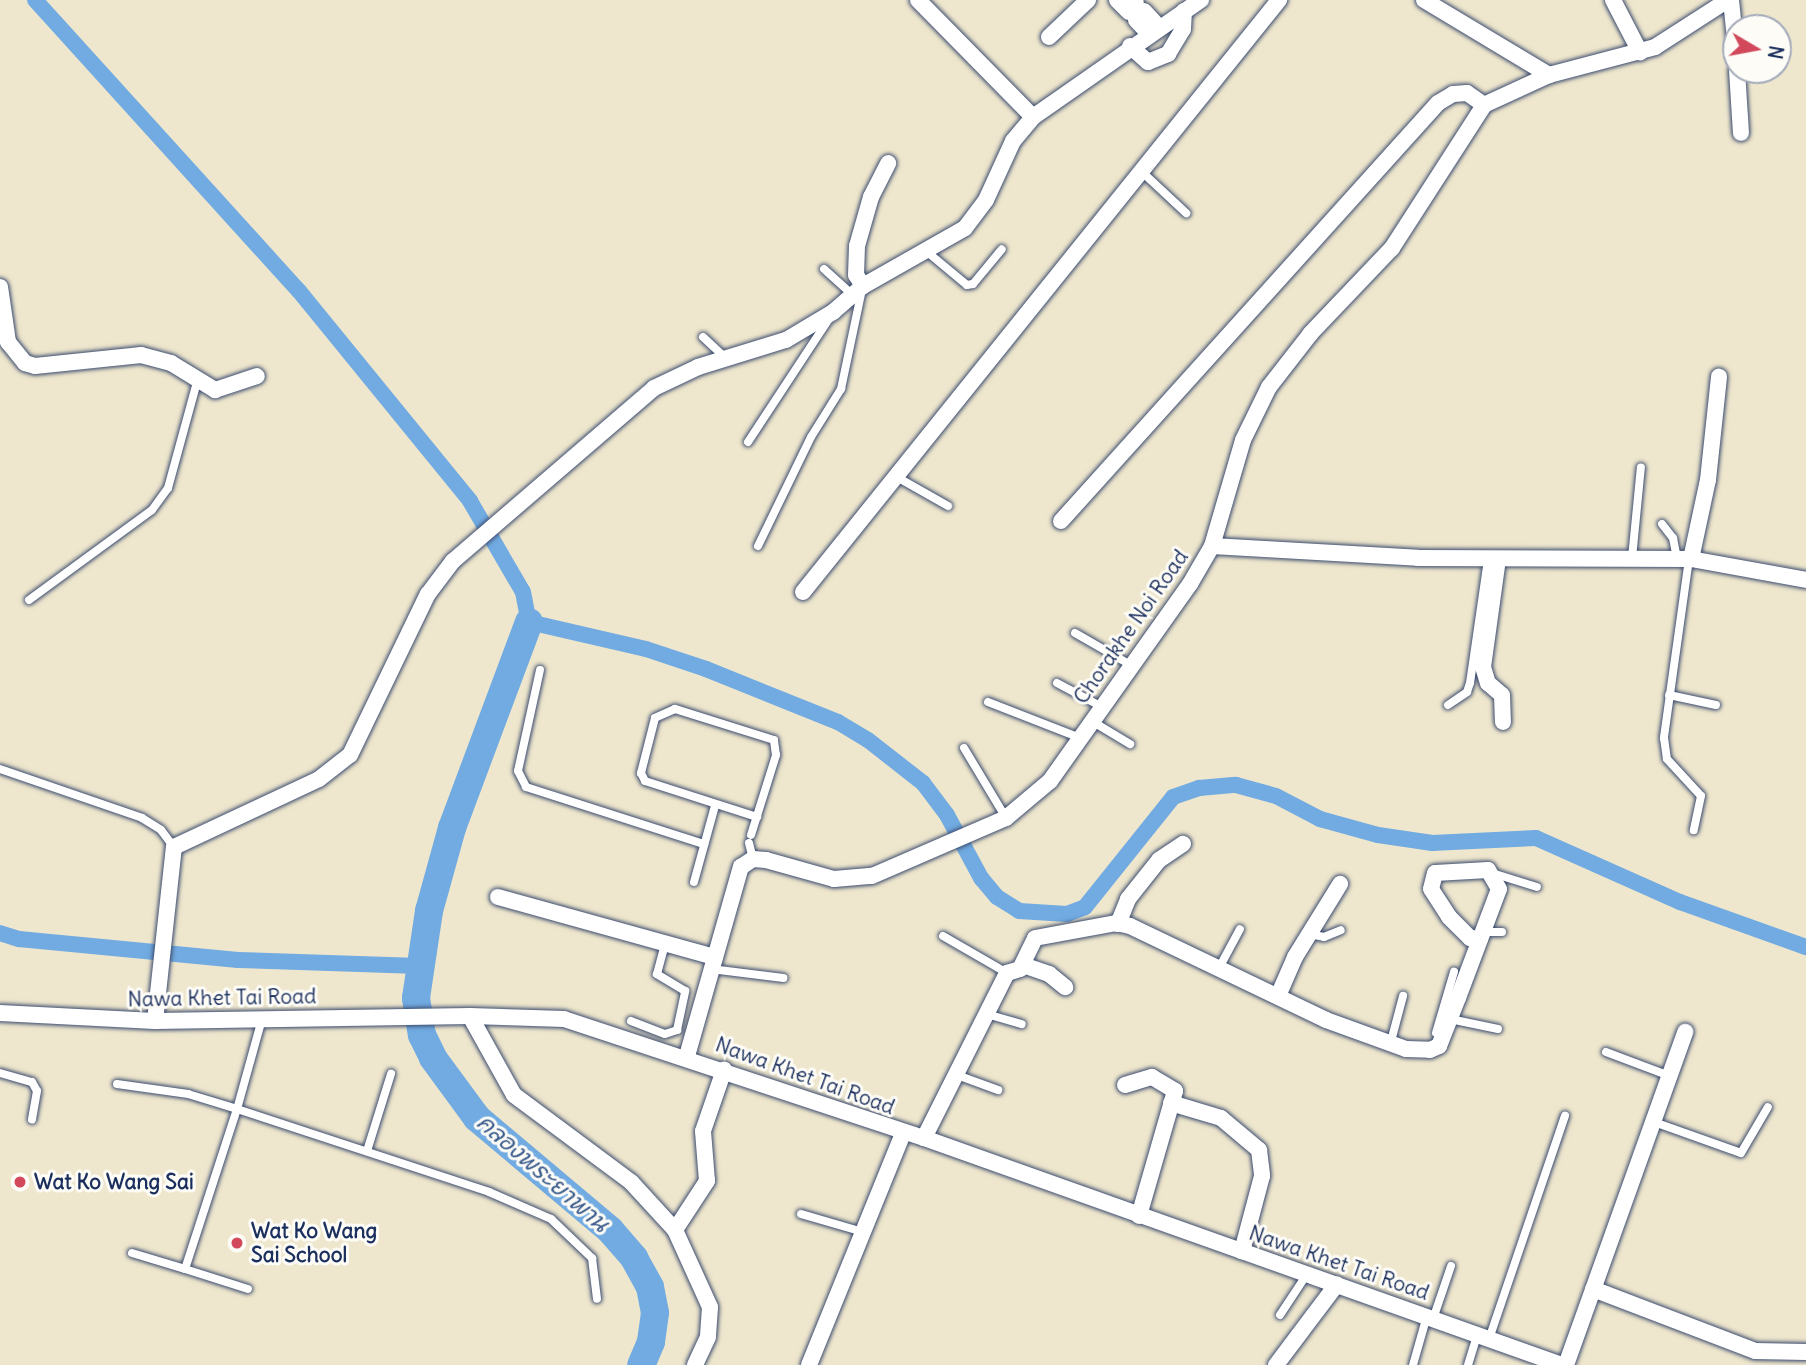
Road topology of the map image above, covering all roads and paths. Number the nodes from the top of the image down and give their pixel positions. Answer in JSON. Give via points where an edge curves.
{"nodes":[{"id":1,"x":918,"y":0,"type":"edge"},
{"id":2,"x":1087,"y":0,"type":"edge"},
{"id":3,"x":1117,"y":0,"type":"edge"},
{"id":4,"x":1200,"y":0,"type":"edge"},
{"id":5,"x":1279,"y":0,"type":"edge"},
{"id":6,"x":1424,"y":0,"type":"edge"},
{"id":7,"x":1613,"y":0,"type":"edge"},
{"id":8,"x":1730,"y":0,"type":"edge"},
{"id":9,"x":1136,"y":9,"type":"edge"},
{"id":10,"x":1184,"y":11,"type":"junction"},
{"id":11,"x":1154,"y":30,"type":"junction"},
{"id":12,"x":1049,"y":37,"type":"dead end"},
{"id":13,"x":1130,"y":46,"type":"junction"},
{"id":14,"x":1640,"y":52,"type":"junction"},
{"id":15,"x":1549,"y":75,"type":"junction"},
{"id":16,"x":1738,"y":84,"type":"edge"},
{"id":17,"x":1484,"y":105,"type":"junction"},
{"id":18,"x":1033,"y":117,"type":"junction"},
{"id":19,"x":1741,"y":133,"type":"dead end"},
{"id":20,"x":888,"y":163,"type":"dead end"},
{"id":21,"x":1141,"y":171,"type":"junction"},
{"id":22,"x":1186,"y":213,"type":"dead end"},
{"id":23,"x":924,"y":249,"type":"junction"},
{"id":24,"x":1002,"y":249,"type":"dead end"},
{"id":25,"x":824,"y":269,"type":"dead end"},
{"id":26,"x":0,"y":288,"type":"edge"},
{"id":27,"x":857,"y":290,"type":"junction"},
{"id":28,"x":833,"y":312,"type":"junction"},
{"id":29,"x":703,"y":337,"type":"dead end"},
{"id":30,"x":727,"y":359,"type":"junction"},
{"id":31,"x":257,"y":376,"type":"dead end"},
{"id":32,"x":1719,"y":377,"type":"dead end"},
{"id":33,"x":197,"y":382,"type":"junction"},
{"id":34,"x":748,"y":442,"type":"dead end"},
{"id":35,"x":1641,"y":467,"type":"dead end"},
{"id":36,"x":895,"y":476,"type":"junction"},
{"id":37,"x":948,"y":506,"type":"dead end"},
{"id":38,"x":1061,"y":521,"type":"dead end"},
{"id":39,"x":1662,"y":524,"type":"dead end"},
{"id":40,"x":758,"y":546,"type":"dead end"},
{"id":41,"x":1212,"y":546,"type":"junction"},
{"id":42,"x":1632,"y":558,"type":"junction"},
{"id":43,"x":1493,"y":559,"type":"junction"},
{"id":44,"x":1685,"y":559,"type":"junction"},
{"id":45,"x":1806,"y":580,"type":"edge"},
{"id":46,"x":803,"y":593,"type":"dead end"},
{"id":47,"x":29,"y":600,"type":"dead end"},
{"id":48,"x":1074,"y":633,"type":"dead end"},
{"id":49,"x":1129,"y":664,"type":"junction"},
{"id":50,"x":540,"y":670,"type":"dead end"},
{"id":51,"x":1057,"y":683,"type":"dead end"},
{"id":52,"x":1669,"y":695,"type":"junction"},
{"id":53,"x":988,"y":702,"type":"dead end"},
{"id":54,"x":1448,"y":705,"type":"dead end"},
{"id":55,"x":1716,"y":705,"type":"dead end"},
{"id":56,"x":1100,"y":706,"type":"junction"},
{"id":57,"x":1090,"y":720,"type":"junction"},
{"id":58,"x":1503,"y":722,"type":"dead end"},
{"id":59,"x":1078,"y":737,"type":"junction"},
{"id":60,"x":1130,"y":744,"type":"dead end"},
{"id":61,"x":964,"y":748,"type":"dead end"},
{"id":62,"x":0,"y":769,"type":"edge"},
{"id":63,"x":715,"y":806,"type":"junction"},
{"id":64,"x":757,"y":817,"type":"junction"},
{"id":65,"x":1006,"y":818,"type":"junction"},
{"id":66,"x":1694,"y":830,"type":"dead end"},
{"id":67,"x":704,"y":844,"type":"junction"},
{"id":68,"x":1183,"y":844,"type":"dead end"},
{"id":69,"x":751,"y":846,"type":"junction"},
{"id":70,"x":174,"y":847,"type":"junction"},
{"id":71,"x":1492,"y":873,"type":"junction"},
{"id":72,"x":694,"y":882,"type":"dead end"},
{"id":73,"x":1339,"y":884,"type":"dead end"},
{"id":74,"x":1537,"y":887,"type":"dead end"},
{"id":75,"x":498,"y":897,"type":"dead end"},
{"id":76,"x":1118,"y":924,"type":"junction"},
{"id":77,"x":1240,"y":929,"type":"dead end"},
{"id":78,"x":1341,"y":930,"type":"dead end"},
{"id":79,"x":1502,"y":932,"type":"dead end"},
{"id":80,"x":1309,"y":934,"type":"junction"},
{"id":81,"x":1481,"y":935,"type":"junction"},
{"id":82,"x":943,"y":936,"type":"dead end"},
{"id":83,"x":665,"y":944,"type":"junction"},
{"id":84,"x":713,"y":963,"type":"junction"},
{"id":85,"x":1023,"y":965,"type":"junction"},
{"id":86,"x":1219,"y":968,"type":"junction"},
{"id":87,"x":1454,"y":972,"type":"dead end"},
{"id":88,"x":1007,"y":973,"type":"junction"},
{"id":89,"x":783,"y":978,"type":"dead end"},
{"id":90,"x":1065,"y":988,"type":"dead end"},
{"id":91,"x":1278,"y":996,"type":"junction"},
{"id":92,"x":1403,"y":996,"type":"dead end"},
{"id":93,"x":0,"y":1013,"type":"edge"},
{"id":94,"x":990,"y":1015,"type":"junction"},
{"id":95,"x":463,"y":1016,"type":"junction"},
{"id":96,"x":1450,"y":1019,"type":"junction"},
{"id":97,"x":262,"y":1020,"type":"junction"},
{"id":98,"x":155,"y":1021,"type":"junction"},
{"id":99,"x":631,"y":1021,"type":"dead end"},
{"id":100,"x":1022,"y":1024,"type":"dead end"},
{"id":101,"x":1498,"y":1029,"type":"dead end"},
{"id":102,"x":1685,"y":1032,"type":"dead end"},
{"id":103,"x":1390,"y":1045,"type":"junction"},
{"id":104,"x":1426,"y":1050,"type":"junction"},
{"id":105,"x":1606,"y":1052,"type":"dead end"},
{"id":106,"x":687,"y":1056,"type":"junction"},
{"id":107,"x":724,"y":1070,"type":"junction"},
{"id":108,"x":0,"y":1073,"type":"edge"},
{"id":109,"x":391,"y":1074,"type":"dead end"},
{"id":110,"x":957,"y":1075,"type":"junction"},
{"id":111,"x":1670,"y":1076,"type":"junction"},
{"id":112,"x":117,"y":1084,"type":"dead end"},
{"id":113,"x":1125,"y":1085,"type":"dead end"},
{"id":114,"x":998,"y":1090,"type":"dead end"},
{"id":115,"x":1171,"y":1103,"type":"junction"},
{"id":116,"x":1768,"y":1107,"type":"dead end"},
{"id":117,"x":237,"y":1109,"type":"junction"},
{"id":118,"x":1565,"y":1116,"type":"dead end"},
{"id":119,"x":32,"y":1120,"type":"dead end"},
{"id":120,"x":1654,"y":1122,"type":"junction"},
{"id":121,"x":903,"y":1133,"type":"junction"},
{"id":122,"x":924,"y":1138,"type":"junction"},
{"id":123,"x":366,"y":1151,"type":"junction"},
{"id":124,"x":801,"y":1214,"type":"dead end"},
{"id":125,"x":1139,"y":1216,"type":"junction"},
{"id":126,"x":863,"y":1232,"type":"junction"},
{"id":127,"x":679,"y":1237,"type":"junction"},
{"id":128,"x":1242,"y":1251,"type":"junction"},
{"id":129,"x":132,"y":1253,"type":"dead end"},
{"id":130,"x":1451,"y":1266,"type":"dead end"},
{"id":131,"x":186,"y":1269,"type":"junction"},
{"id":132,"x":1307,"y":1274,"type":"junction"},
{"id":133,"x":1337,"y":1284,"type":"junction"},
{"id":134,"x":247,"y":1289,"type":"dead end"},
{"id":135,"x":1593,"y":1289,"type":"junction"},
{"id":136,"x":597,"y":1298,"type":"dead end"},
{"id":137,"x":1280,"y":1315,"type":"dead end"},
{"id":138,"x":1430,"y":1318,"type":"junction"},
{"id":139,"x":1483,"y":1337,"type":"junction"},
{"id":140,"x":1806,"y":1352,"type":"edge"},
{"id":141,"x":695,"y":1365,"type":"edge"},
{"id":142,"x":809,"y":1365,"type":"edge"},
{"id":143,"x":1276,"y":1365,"type":"edge"},
{"id":144,"x":1413,"y":1365,"type":"edge"},
{"id":145,"x":1468,"y":1365,"type":"edge"},
{"id":146,"x":1564,"y":1365,"type":"edge"}],
"edges":[{"from":1,"to":18,"type":"street"},
{"from":2,"to":12,"type":"street"},
{"from":3,"to":9,"type":"street"},
{"from":4,"to":10,"type":"street"},
{"from":5,"to":21,"type":"street"},
{"from":6,"to":15,"type":"street"},
{"from":7,"to":14,"type":"street"},
{"from":8,"to":14,"type":"street"},
{"from":9,"to":11,"type":"street"},
{"from":10,"to":11,"type":"street"},
{"from":10,"to":13,"type":"street","via":[[1183,29],[1168,54],[1148,62]]},
{"from":11,"to":13,"type":"street"},
{"from":13,"to":18,"type":"street"},
{"from":14,"to":15,"type":"street"},
{"from":15,"to":17,"type":"street"},
{"from":16,"to":19,"type":"street"},
{"from":17,"to":38,"type":"street","via":[[1467,93],[1438,103]]},
{"from":17,"to":41,"type":"street","via":[[1392,248],[1311,333],[1269,387],[1243,440]]},
{"from":18,"to":23,"type":"street","via":[[1013,141],[975,217],[952,238]]},
{"from":20,"to":27,"type":"street","via":[[871,197],[858,246]]},
{"from":21,"to":22,"type":"lane"},
{"from":21,"to":36,"type":"street"},
{"from":23,"to":24,"type":"lane","via":[[967,285],[973,284]]},
{"from":23,"to":27,"type":"street"},
{"from":25,"to":27,"type":"lane"},
{"from":26,"to":33,"type":"street","via":[[8,342],[25,363],[48,367],[141,355],[171,363]]},
{"from":27,"to":28,"type":"street"},
{"from":27,"to":40,"type":"lane","via":[[841,389],[811,437]]},
{"from":28,"to":30,"type":"street","via":[[786,340]]},
{"from":28,"to":34,"type":"lane"},
{"from":29,"to":30,"type":"lane"},
{"from":30,"to":70,"type":"street","via":[[698,366],[654,388],[478,537],[428,594],[350,755],[319,779]]},
{"from":31,"to":33,"type":"street","via":[[223,390]]},
{"from":32,"to":44,"type":"street","via":[[1708,480]]},
{"from":33,"to":47,"type":"lane","via":[[168,488],[152,510]]},
{"from":35,"to":42,"type":"lane"},
{"from":36,"to":37,"type":"lane"},
{"from":36,"to":46,"type":"street"},
{"from":39,"to":44,"type":"lane"},
{"from":41,"to":43,"type":"street","name":"Chorakhe Noi Road"},
{"from":41,"to":49,"type":"street","name":"Chorakhe Noi Road","via":[[1190,584]]},
{"from":42,"to":43,"type":"street","name":"Chorakhe Noi Road"},
{"from":42,"to":44,"type":"street","name":"Chorakhe Noi Road"},
{"from":43,"to":54,"type":"lane","via":[[1470,683],[1467,692]]},
{"from":43,"to":58,"type":"street","via":[[1483,667],[1488,683],[1503,695]]},
{"from":44,"to":45,"type":"street","name":"Chorakhe Noi Road"},
{"from":44,"to":52,"type":"lane"},
{"from":48,"to":49,"type":"lane"},
{"from":49,"to":56,"type":"street","name":"Chorakhe Noi Road"},
{"from":50,"to":67,"type":"lane","via":[[518,771],[526,787]]},
{"from":51,"to":56,"type":"lane"},
{"from":52,"to":55,"type":"lane"},
{"from":52,"to":66,"type":"lane","via":[[1664,738],[1667,759],[1701,796]]},
{"from":53,"to":59,"type":"lane"},
{"from":56,"to":57,"type":"street","name":"Chorakhe Noi Road"},
{"from":57,"to":59,"type":"street","name":"Chorakhe Noi Road"},
{"from":57,"to":60,"type":"lane"},
{"from":59,"to":65,"type":"street","name":"Chorakhe Noi Road","via":[[1050,781]]},
{"from":61,"to":65,"type":"lane"},
{"from":62,"to":70,"type":"lane","via":[[142,818],[161,830]]},
{"from":63,"to":64,"type":"lane"},
{"from":63,"to":64,"type":"lane","via":[[645,781],[641,773],[649,737],[655,718],[663,712],[675,709],[774,740],[776,755]]},
{"from":63,"to":67,"type":"lane"},
{"from":64,"to":69,"type":"lane"},
{"from":65,"to":69,"type":"street","name":"Chorakhe Noi Road","via":[[872,876],[848,881]]},
{"from":67,"to":72,"type":"lane"},
{"from":68,"to":76,"type":"street","via":[[1159,860],[1128,899]]},
{"from":69,"to":84,"type":"street"},
{"from":70,"to":98,"type":"street"},
{"from":71,"to":74,"type":"lane"},
{"from":71,"to":81,"type":"street","via":[[1499,889]]},
{"from":71,"to":81,"type":"street","via":[[1441,872],[1431,881],[1448,917],[1470,938]]},
{"from":73,"to":80,"type":"street"},
{"from":75,"to":83,"type":"street"},
{"from":76,"to":85,"type":"street","via":[[1035,938]]},
{"from":76,"to":86,"type":"street"},
{"from":77,"to":86,"type":"lane"},
{"from":78,"to":80,"type":"lane","via":[[1324,937]]},
{"from":79,"to":81,"type":"lane"},
{"from":80,"to":91,"type":"street"},
{"from":81,"to":96,"type":"street"},
{"from":82,"to":88,"type":"lane"},
{"from":83,"to":84,"type":"street"},
{"from":83,"to":99,"type":"lane","via":[[657,974],[685,991],[677,1030],[665,1034]]},
{"from":84,"to":89,"type":"lane"},
{"from":84,"to":106,"type":"street"},
{"from":85,"to":88,"type":"street"},
{"from":85,"to":90,"type":"street","via":[[1049,974]]},
{"from":86,"to":91,"type":"street"},
{"from":87,"to":104,"type":"lane","via":[[1438,1028]]},
{"from":88,"to":94,"type":"street"},
{"from":91,"to":103,"type":"street"},
{"from":92,"to":103,"type":"lane"},
{"from":93,"to":98,"type":"street","name":"Nawa Khet Tai Road"},
{"from":94,"to":100,"type":"lane"},
{"from":94,"to":110,"type":"street"},
{"from":95,"to":97,"type":"street","name":"Nawa Khet Tai Road"},
{"from":95,"to":106,"type":"street","name":"Nawa Khet Tai Road","via":[[564,1019]]},
{"from":95,"to":127,"type":"street","via":[[514,1095],[631,1182]]},
{"from":96,"to":101,"type":"lane"},
{"from":96,"to":104,"type":"street","via":[[1439,1046]]},
{"from":97,"to":98,"type":"street","name":"Nawa Khet Tai Road"},
{"from":97,"to":117,"type":"lane"},
{"from":102,"to":111,"type":"street"},
{"from":103,"to":104,"type":"street"},
{"from":105,"to":111,"type":"lane"},
{"from":106,"to":107,"type":"street","name":"Nawa Khet Tai Road"},
{"from":107,"to":121,"type":"street","name":"Nawa Khet Tai Road"},
{"from":107,"to":127,"type":"street","via":[[703,1131],[708,1173],[704,1190]]},
{"from":108,"to":119,"type":"lane","via":[[32,1082],[37,1091]]},
{"from":109,"to":123,"type":"lane"},
{"from":110,"to":114,"type":"lane"},
{"from":110,"to":122,"type":"street"},
{"from":111,"to":120,"type":"street"},
{"from":112,"to":117,"type":"lane","via":[[188,1094]]},
{"from":113,"to":115,"type":"street","via":[[1145,1077],[1169,1084],[1175,1091]]},
{"from":115,"to":125,"type":"street"},
{"from":115,"to":128,"type":"street","via":[[1221,1118],[1259,1150],[1262,1176]]},
{"from":116,"to":120,"type":"lane","via":[[1741,1153]]},
{"from":117,"to":123,"type":"lane"},
{"from":117,"to":131,"type":"lane"},
{"from":118,"to":139,"type":"lane"},
{"from":120,"to":135,"type":"street"},
{"from":121,"to":122,"type":"street","name":"Nawa Khet Tai Road"},
{"from":121,"to":126,"type":"street"},
{"from":122,"to":125,"type":"street","name":"Nawa Khet Tai Road"},
{"from":123,"to":136,"type":"lane","via":[[489,1192],[551,1219],[592,1258]]},
{"from":124,"to":126,"type":"lane"},
{"from":125,"to":128,"type":"street","name":"Nawa Khet Tai Road"},
{"from":126,"to":142,"type":"street"},
{"from":127,"to":141,"type":"street","via":[[699,1276],[711,1321]]},
{"from":128,"to":132,"type":"street","name":"Nawa Khet Tai Road"},
{"from":129,"to":131,"type":"lane"},
{"from":130,"to":138,"type":"lane"},
{"from":131,"to":134,"type":"lane"},
{"from":132,"to":133,"type":"street","name":"Nawa Khet Tai Road"},
{"from":132,"to":137,"type":"lane"},
{"from":133,"to":138,"type":"street","name":"Nawa Khet Tai Road"},
{"from":133,"to":143,"type":"street"},
{"from":135,"to":140,"type":"street","via":[[1755,1352]]},
{"from":135,"to":146,"type":"street"},
{"from":138,"to":139,"type":"street","name":"Nawa Khet Tai Road"},
{"from":138,"to":144,"type":"lane"},
{"from":139,"to":145,"type":"lane"},
{"from":139,"to":146,"type":"street","name":"Nawa Khet Tai Road"}]}
